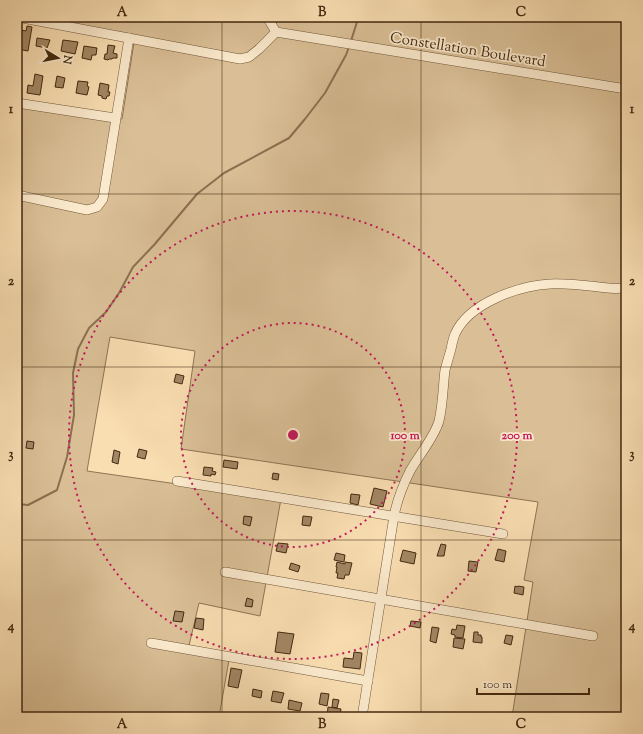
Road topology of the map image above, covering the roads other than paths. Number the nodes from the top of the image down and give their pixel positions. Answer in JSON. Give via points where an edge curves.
{"nodes":[{"id":1,"x":17,"y":17,"type":"edge"},
{"id":2,"x":267,"y":17,"type":"edge"},
{"id":3,"x":42,"y":19,"type":"edge"},
{"id":4,"x":276,"y":32,"type":"junction"},
{"id":5,"x":129,"y":38,"type":"junction"},
{"id":6,"x":626,"y":89,"type":"edge"},
{"id":7,"x":17,"y":103,"type":"edge"},
{"id":8,"x":115,"y":118,"type":"junction"},
{"id":9,"x":17,"y":195,"type":"edge"},
{"id":10,"x":626,"y":288,"type":"edge"},
{"id":11,"x":177,"y":481,"type":"dead end"},
{"id":12,"x":394,"y":516,"type":"junction"},
{"id":13,"x":503,"y":534,"type":"dead end"},
{"id":14,"x":225,"y":572,"type":"dead end"},
{"id":15,"x":380,"y":599,"type":"junction"},
{"id":16,"x":593,"y":636,"type":"dead end"},
{"id":17,"x":151,"y":643,"type":"dead end"},
{"id":18,"x":368,"y":681,"type":"junction"},
{"id":19,"x":362,"y":717,"type":"edge"}],
"edges":[{"from":1,"to":3,"type":"street"},
{"from":2,"to":4,"type":"street"},
{"from":3,"to":5,"type":"street"},
{"from":4,"to":5,"type":"street","via":[[259,49],[240,59]]},
{"from":4,"to":6,"type":"street","name":"Constellation Boulevard"},
{"from":5,"to":8,"type":"street"},
{"from":7,"to":8,"type":"street"},
{"from":8,"to":9,"type":"street","via":[[103,199],[97,207],[87,210]]},
{"from":10,"to":12,"type":"street","via":[[551,284],[533,286],[498,298],[472,312],[454,335],[438,422],[411,471]]},
{"from":11,"to":12,"type":"street"},
{"from":12,"to":13,"type":"street"},
{"from":12,"to":15,"type":"street"},
{"from":14,"to":15,"type":"street"},
{"from":15,"to":16,"type":"street"},
{"from":15,"to":18,"type":"street"},
{"from":17,"to":18,"type":"street"},
{"from":18,"to":19,"type":"street"}]}
